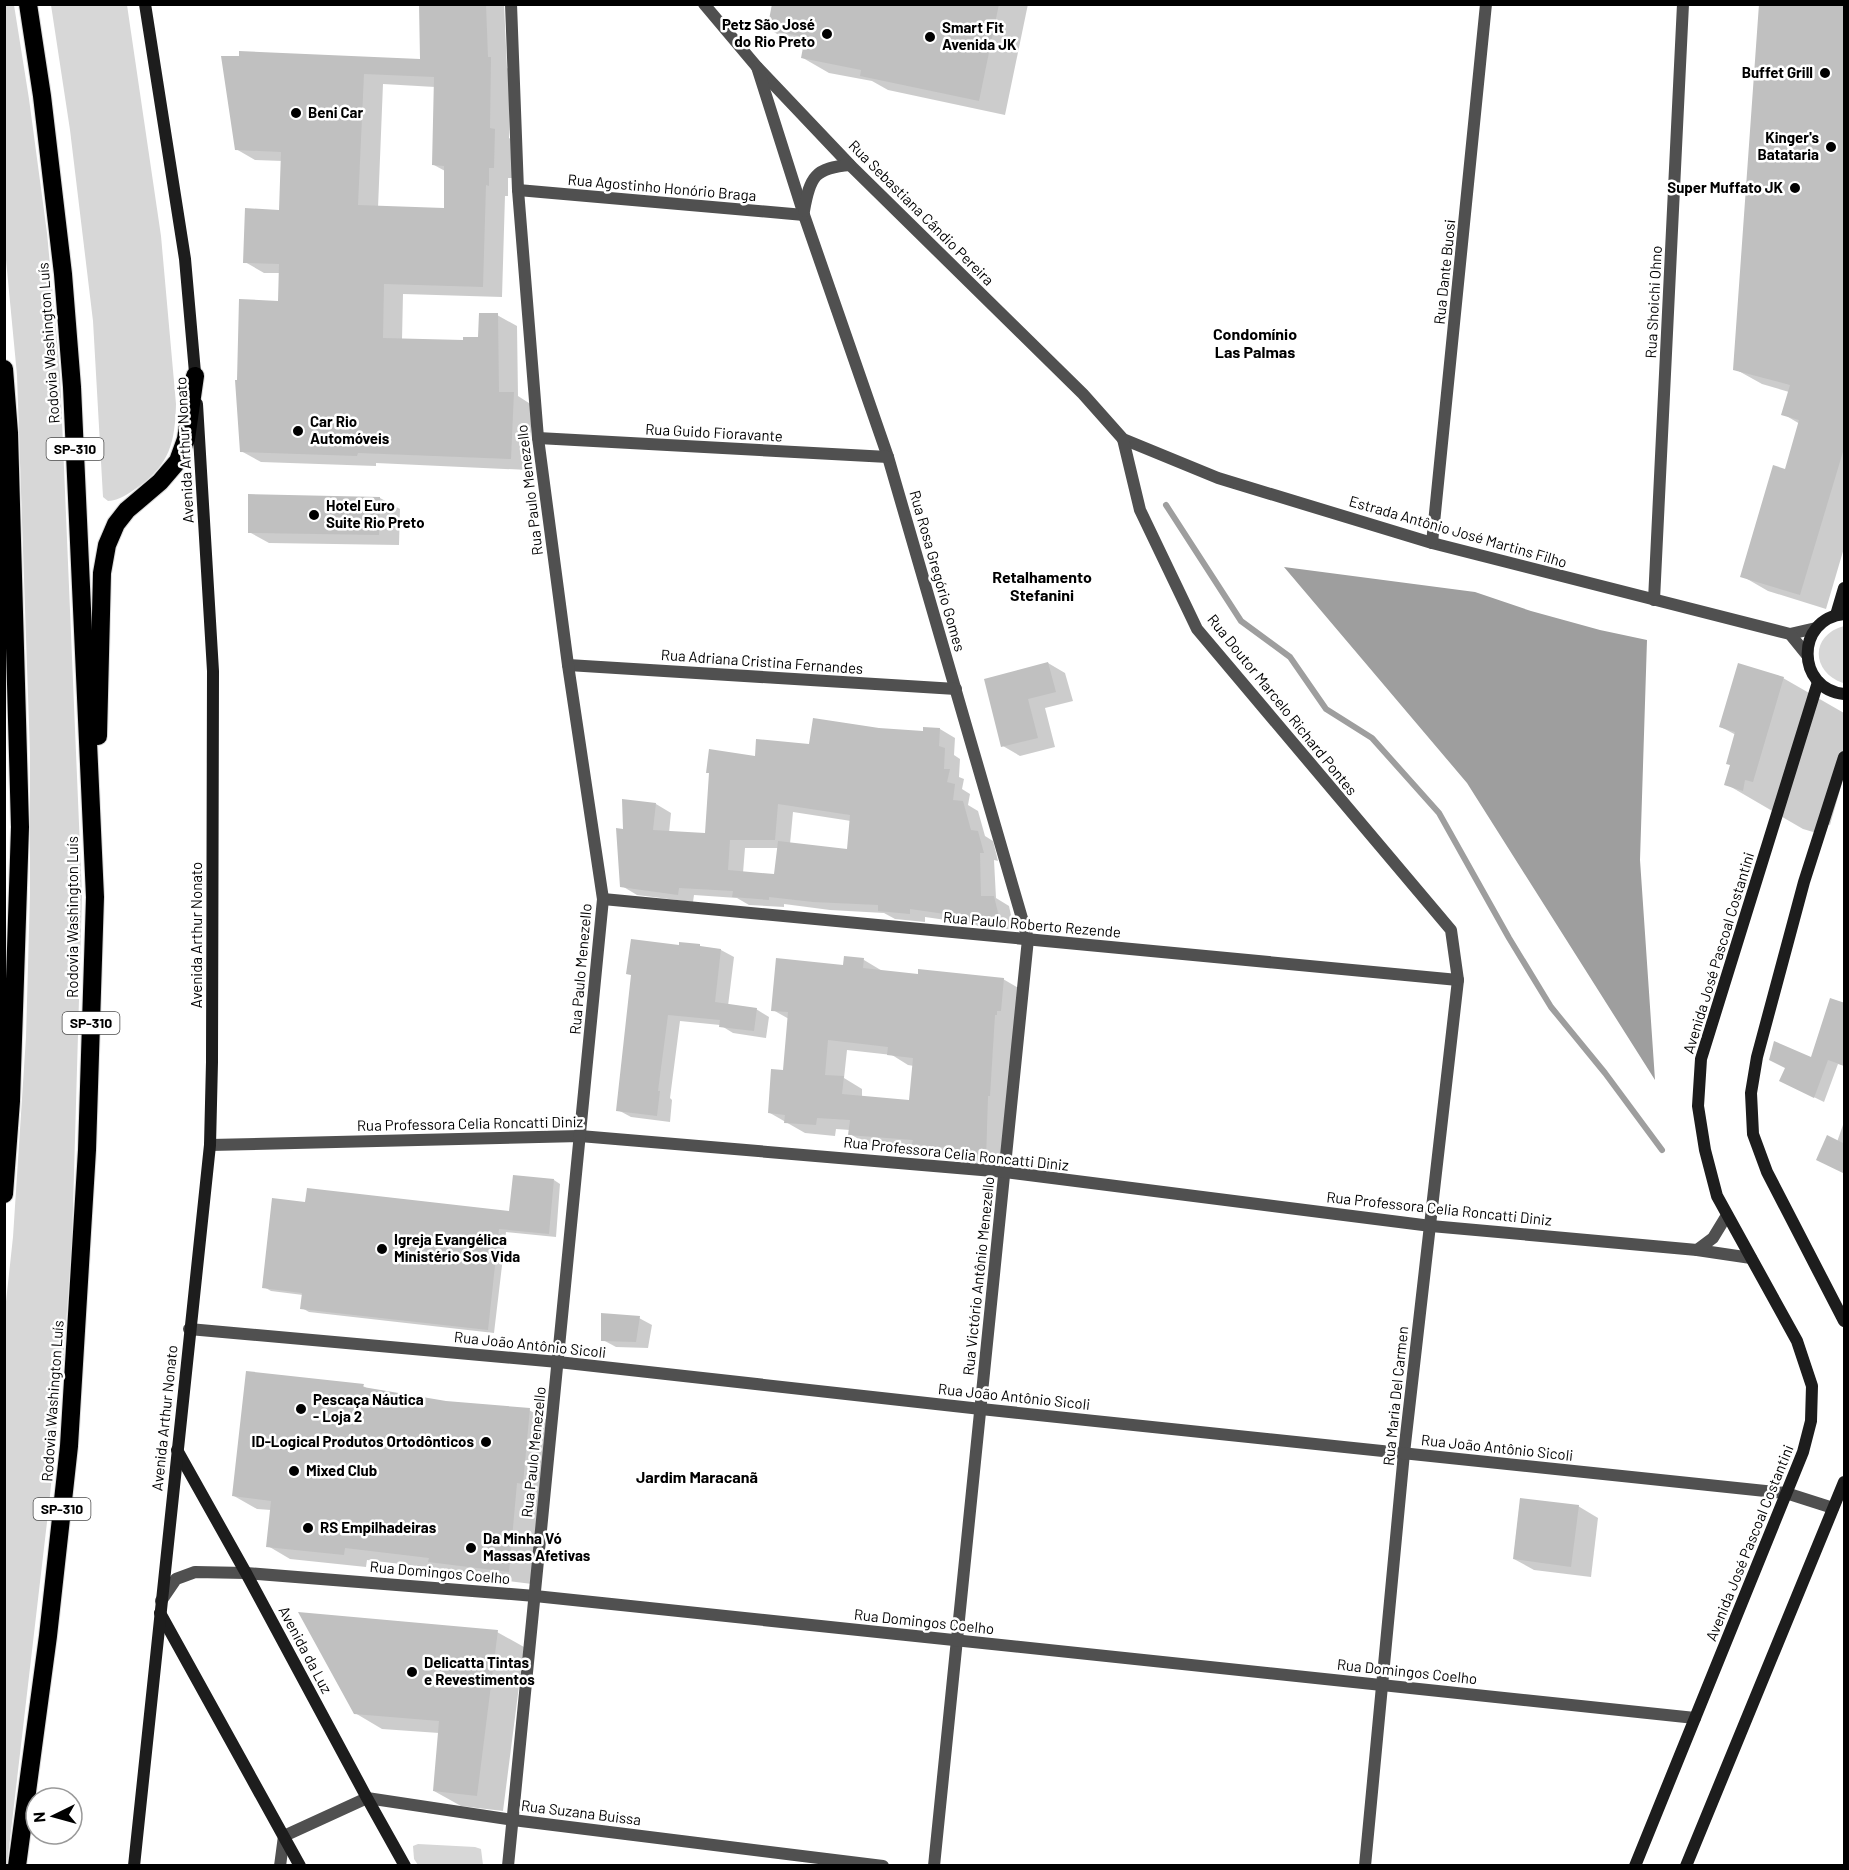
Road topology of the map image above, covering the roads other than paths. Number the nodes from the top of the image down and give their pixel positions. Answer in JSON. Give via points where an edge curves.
{"nodes":[{"id":1,"x":28,"y":4,"type":"edge"},
{"id":2,"x":145,"y":4,"type":"edge"},
{"id":3,"x":511,"y":4,"type":"edge"},
{"id":4,"x":704,"y":4,"type":"edge"},
{"id":5,"x":1486,"y":4,"type":"edge"},
{"id":6,"x":1683,"y":4,"type":"edge"},
{"id":7,"x":757,"y":67,"type":"junction"},
{"id":8,"x":850,"y":165,"type":"junction"},
{"id":9,"x":518,"y":190,"type":"junction"},
{"id":10,"x":804,"y":215,"type":"junction"},
{"id":11,"x":4,"y":369,"type":"edge"},
{"id":12,"x":195,"y":376,"type":"junction"},
{"id":13,"x":538,"y":438,"type":"junction"},
{"id":14,"x":1123,"y":439,"type":"junction"},
{"id":15,"x":888,"y":458,"type":"junction"},
{"id":16,"x":1432,"y":543,"type":"junction"},
{"id":17,"x":1845,"y":588,"type":"edge"},
{"id":18,"x":1654,"y":600,"type":"junction"},
{"id":19,"x":1840,"y":615,"type":"edge"},
{"id":20,"x":1816,"y":628,"type":"junction"},
{"id":21,"x":1790,"y":634,"type":"junction"},
{"id":22,"x":1807,"y":655,"type":"junction"},
{"id":23,"x":568,"y":665,"type":"junction"},
{"id":24,"x":1818,"y":682,"type":"junction"},
{"id":25,"x":956,"y":689,"type":"junction"},
{"id":26,"x":1845,"y":694,"type":"edge"},
{"id":27,"x":1845,"y":757,"type":"edge"},
{"id":28,"x":95,"y":897,"type":"junction"},
{"id":29,"x":603,"y":899,"type":"junction"},
{"id":30,"x":1450,"y":930,"type":"joint"},
{"id":31,"x":1028,"y":939,"type":"junction"},
{"id":32,"x":4,"y":976,"type":"edge"},
{"id":33,"x":1458,"y":980,"type":"junction"},
{"id":34,"x":11,"y":1101,"type":"junction"},
{"id":35,"x":580,"y":1136,"type":"junction"},
{"id":36,"x":210,"y":1145,"type":"junction"},
{"id":37,"x":1005,"y":1172,"type":"junction"},
{"id":38,"x":4,"y":1194,"type":"edge"},
{"id":39,"x":1727,"y":1215,"type":"junction"},
{"id":40,"x":1431,"y":1226,"type":"junction"},
{"id":41,"x":1696,"y":1250,"type":"junction"},
{"id":42,"x":1751,"y":1258,"type":"junction"},
{"id":43,"x":1845,"y":1321,"type":"edge"},
{"id":44,"x":189,"y":1329,"type":"junction"},
{"id":45,"x":558,"y":1362,"type":"junction"},
{"id":46,"x":981,"y":1409,"type":"junction"},
{"id":47,"x":177,"y":1450,"type":"junction"},
{"id":48,"x":1404,"y":1453,"type":"junction"},
{"id":49,"x":1845,"y":1482,"type":"edge"},
{"id":50,"x":1786,"y":1493,"type":"junction"},
{"id":51,"x":1833,"y":1508,"type":"junction"},
{"id":52,"x":246,"y":1573,"type":"junction"},
{"id":53,"x":535,"y":1596,"type":"junction"},
{"id":54,"x":160,"y":1607,"type":"junction"},
{"id":55,"x":957,"y":1641,"type":"junction"},
{"id":56,"x":1382,"y":1684,"type":"junction"},
{"id":57,"x":1695,"y":1718,"type":"junction"},
{"id":58,"x":367,"y":1798,"type":"junction"},
{"id":59,"x":513,"y":1820,"type":"junction"},
{"id":60,"x":284,"y":1836,"type":"junction"},
{"id":61,"x":17,"y":1866,"type":"edge"},
{"id":62,"x":134,"y":1866,"type":"edge"},
{"id":63,"x":280,"y":1866,"type":"edge"},
{"id":64,"x":300,"y":1866,"type":"edge"},
{"id":65,"x":405,"y":1866,"type":"edge"},
{"id":66,"x":508,"y":1866,"type":"edge"},
{"id":67,"x":883,"y":1866,"type":"edge"},
{"id":68,"x":934,"y":1866,"type":"edge"},
{"id":69,"x":1365,"y":1866,"type":"edge"},
{"id":70,"x":1635,"y":1866,"type":"edge"},
{"id":71,"x":1686,"y":1866,"type":"edge"}],
"edges":[{"from":1,"to":28,"type":"highway","name":"Rodovia Washington Luís","number":"SP-310","via":[[63,274],[72,387]]},
{"from":2,"to":12,"type":"main road","name":"Avenida Arthur Nonato","via":[[185,259]]},
{"from":3,"to":9,"type":"street","name":"Rua Paulo Menezello"},
{"from":4,"to":7,"type":"street","name":"Rua Sebastiana Cândio Pereira"},
{"from":5,"to":16,"type":"street","name":"Rua Dante Buosi"},
{"from":6,"to":18,"type":"street","name":"Rua Shoichi Ohno"},
{"from":7,"to":8,"type":"street","name":"Rua Sebastiana Cândio Pereira"},
{"from":7,"to":10,"type":"street","name":"Rua Rosa Gregório Gomes"},
{"from":8,"to":10,"type":"street","via":[[828,167],[818,173],[807,190]]},
{"from":8,"to":14,"type":"street","name":"Rua Sebastiana Cândio Pereira","via":[[1083,394]]},
{"from":9,"to":10,"type":"street","name":"Rua Agostinho Honório Braga"},
{"from":9,"to":13,"type":"street","name":"Rua Paulo Menezello"},
{"from":10,"to":15,"type":"street","name":"Rua Rosa Gregório Gomes"},
{"from":11,"to":34,"type":"highway","via":[[20,827]]},
{"from":12,"to":28,"type":"highway","via":[[186,440],[178,461],[127,510],[107,544],[102,573]]},
{"from":12,"to":36,"type":"main road","name":"Avenida Arthur Nonato","via":[[213,671]]},
{"from":13,"to":15,"type":"street","name":"Rua Guido Fioravante"},
{"from":13,"to":23,"type":"street","name":"Rua Paulo Menezello"},
{"from":14,"to":16,"type":"street","name":"Estrada Antônio José Martins Filho","via":[[1218,478]]},
{"from":14,"to":30,"type":"street","name":"Rua Doutor Marcelo Richard Pontes","via":[[1140,510],[1197,629]]},
{"from":15,"to":25,"type":"street","name":"Rua Rosa Gregório Gomes"},
{"from":16,"to":18,"type":"street","name":"Estrada Antônio José Martins Filho"},
{"from":17,"to":19,"type":"main road"},
{"from":18,"to":21,"type":"street","name":"Estrada Antônio José Martins Filho"},
{"from":19,"to":20,"type":"main road"},
{"from":20,"to":21,"type":"street","name":"Estrada Antônio José Martins Filho"},
{"from":20,"to":22,"type":"main road"},
{"from":21,"to":22,"type":"street"},
{"from":22,"to":24,"type":"main road"},
{"from":23,"to":25,"type":"street","name":"Rua Adriana Cristina Fernandes"},
{"from":23,"to":29,"type":"street","name":"Rua Paulo Menezello"},
{"from":24,"to":26,"type":"main road"},
{"from":24,"to":39,"type":"main road","name":"Avenida José Pascoal Costantini","via":[[1701,1059],[1698,1106],[1705,1150],[1717,1196]]},
{"from":25,"to":31,"type":"street","name":"Rua Rosa Gregório Gomes"},
{"from":27,"to":43,"type":"main road","via":[[1804,882],[1751,1093],[1753,1134],[1767,1172]]},
{"from":28,"to":61,"type":"highway","name":"Rodovia Washington Luís","number":"SP-310","via":[[87,1150],[69,1446]]},
{"from":29,"to":31,"type":"street","name":"Rua Paulo Roberto Rezende"},
{"from":29,"to":35,"type":"street","name":"Rua Paulo Menezello"},
{"from":30,"to":33,"type":"street","name":"Rua Maria Del Carmen"},
{"from":31,"to":33,"type":"street","name":"Rua Paulo Roberto Rezende"},
{"from":31,"to":37,"type":"street","name":"Rua Victório Antônio Menezello"},
{"from":32,"to":34,"type":"highway"},
{"from":33,"to":40,"type":"street","name":"Rua Maria Del Carmen"},
{"from":34,"to":38,"type":"highway"},
{"from":35,"to":36,"type":"street","name":"Rua Professora Celia Roncatti Diniz"},
{"from":35,"to":37,"type":"street","name":"Rua Professora Celia Roncatti Diniz"},
{"from":35,"to":45,"type":"street","name":"Rua Paulo Menezello"},
{"from":36,"to":44,"type":"main road","name":"Avenida Arthur Nonato"},
{"from":37,"to":40,"type":"street","name":"Rua Professora Celia Roncatti Diniz"},
{"from":37,"to":46,"type":"street","name":"Rua Victório Antônio Menezello"},
{"from":39,"to":41,"type":"street","via":[[1713,1238]]},
{"from":39,"to":42,"type":"main road","name":"Avenida José Pascoal Costantini"},
{"from":40,"to":41,"type":"street","name":"Rua Professora Celia Roncatti Diniz"},
{"from":40,"to":48,"type":"street","name":"Rua Maria Del Carmen"},
{"from":41,"to":42,"type":"street","name":"Rua Professora Celia Roncatti Diniz"},
{"from":42,"to":50,"type":"main road","name":"Avenida José Pascoal Costantini","via":[[1797,1341],[1812,1386],[1811,1421]]},
{"from":44,"to":45,"type":"street","name":"Rua João Antônio Sicoli"},
{"from":44,"to":47,"type":"main road","name":"Avenida Arthur Nonato"},
{"from":45,"to":46,"type":"street","name":"Rua João Antônio Sicoli"},
{"from":45,"to":53,"type":"street","name":"Rua Paulo Menezello"},
{"from":46,"to":48,"type":"street","name":"Rua João Antônio Sicoli"},
{"from":46,"to":55,"type":"street","name":"Rua Victório Antônio Menezello"},
{"from":47,"to":52,"type":"main road","name":"Avenida da Luz"},
{"from":47,"to":54,"type":"main road","name":"Avenida Arthur Nonato"},
{"from":48,"to":50,"type":"street","name":"Rua João Antônio Sicoli"},
{"from":48,"to":56,"type":"street","name":"Rua Maria Del Carmen"},
{"from":49,"to":51,"type":"main road"},
{"from":50,"to":51,"type":"street","name":"Rua João Antônio Sicoli"},
{"from":50,"to":57,"type":"main road","name":"Avenida José Pascoal Costantini"},
{"from":51,"to":71,"type":"main road"},
{"from":52,"to":53,"type":"street","name":"Rua Domingos Coelho"},
{"from":52,"to":54,"type":"street","name":"Rua Domingos Coelho","via":[[195,1572],[176,1579]]},
{"from":52,"to":58,"type":"main road","name":"Avenida da Luz"},
{"from":53,"to":55,"type":"street","name":"Rua Domingos Coelho"},
{"from":53,"to":59,"type":"street","name":"Rua Paulo Menezello"},
{"from":54,"to":60,"type":"main road"},
{"from":54,"to":62,"type":"main road","name":"Avenida Arthur Nonato"},
{"from":55,"to":56,"type":"street","name":"Rua Domingos Coelho"},
{"from":55,"to":68,"type":"street","name":"Rua Victório Antônio Menezello"},
{"from":56,"to":57,"type":"street","name":"Rua Domingos Coelho"},
{"from":56,"to":69,"type":"street","name":"Rua Maria Del Carmen"},
{"from":57,"to":70,"type":"main road","name":"Avenida José Pascoal Costantini"},
{"from":58,"to":59,"type":"street","name":"Rua Suzana Buissa"},
{"from":58,"to":60,"type":"street"},
{"from":58,"to":65,"type":"main road","name":"Avenida da Luz"},
{"from":59,"to":66,"type":"street","name":"Rua Paulo Menezello"},
{"from":59,"to":67,"type":"street","name":"Rua Suzana Buissa"},
{"from":60,"to":63,"type":"street"},
{"from":60,"to":64,"type":"main road"}]}
